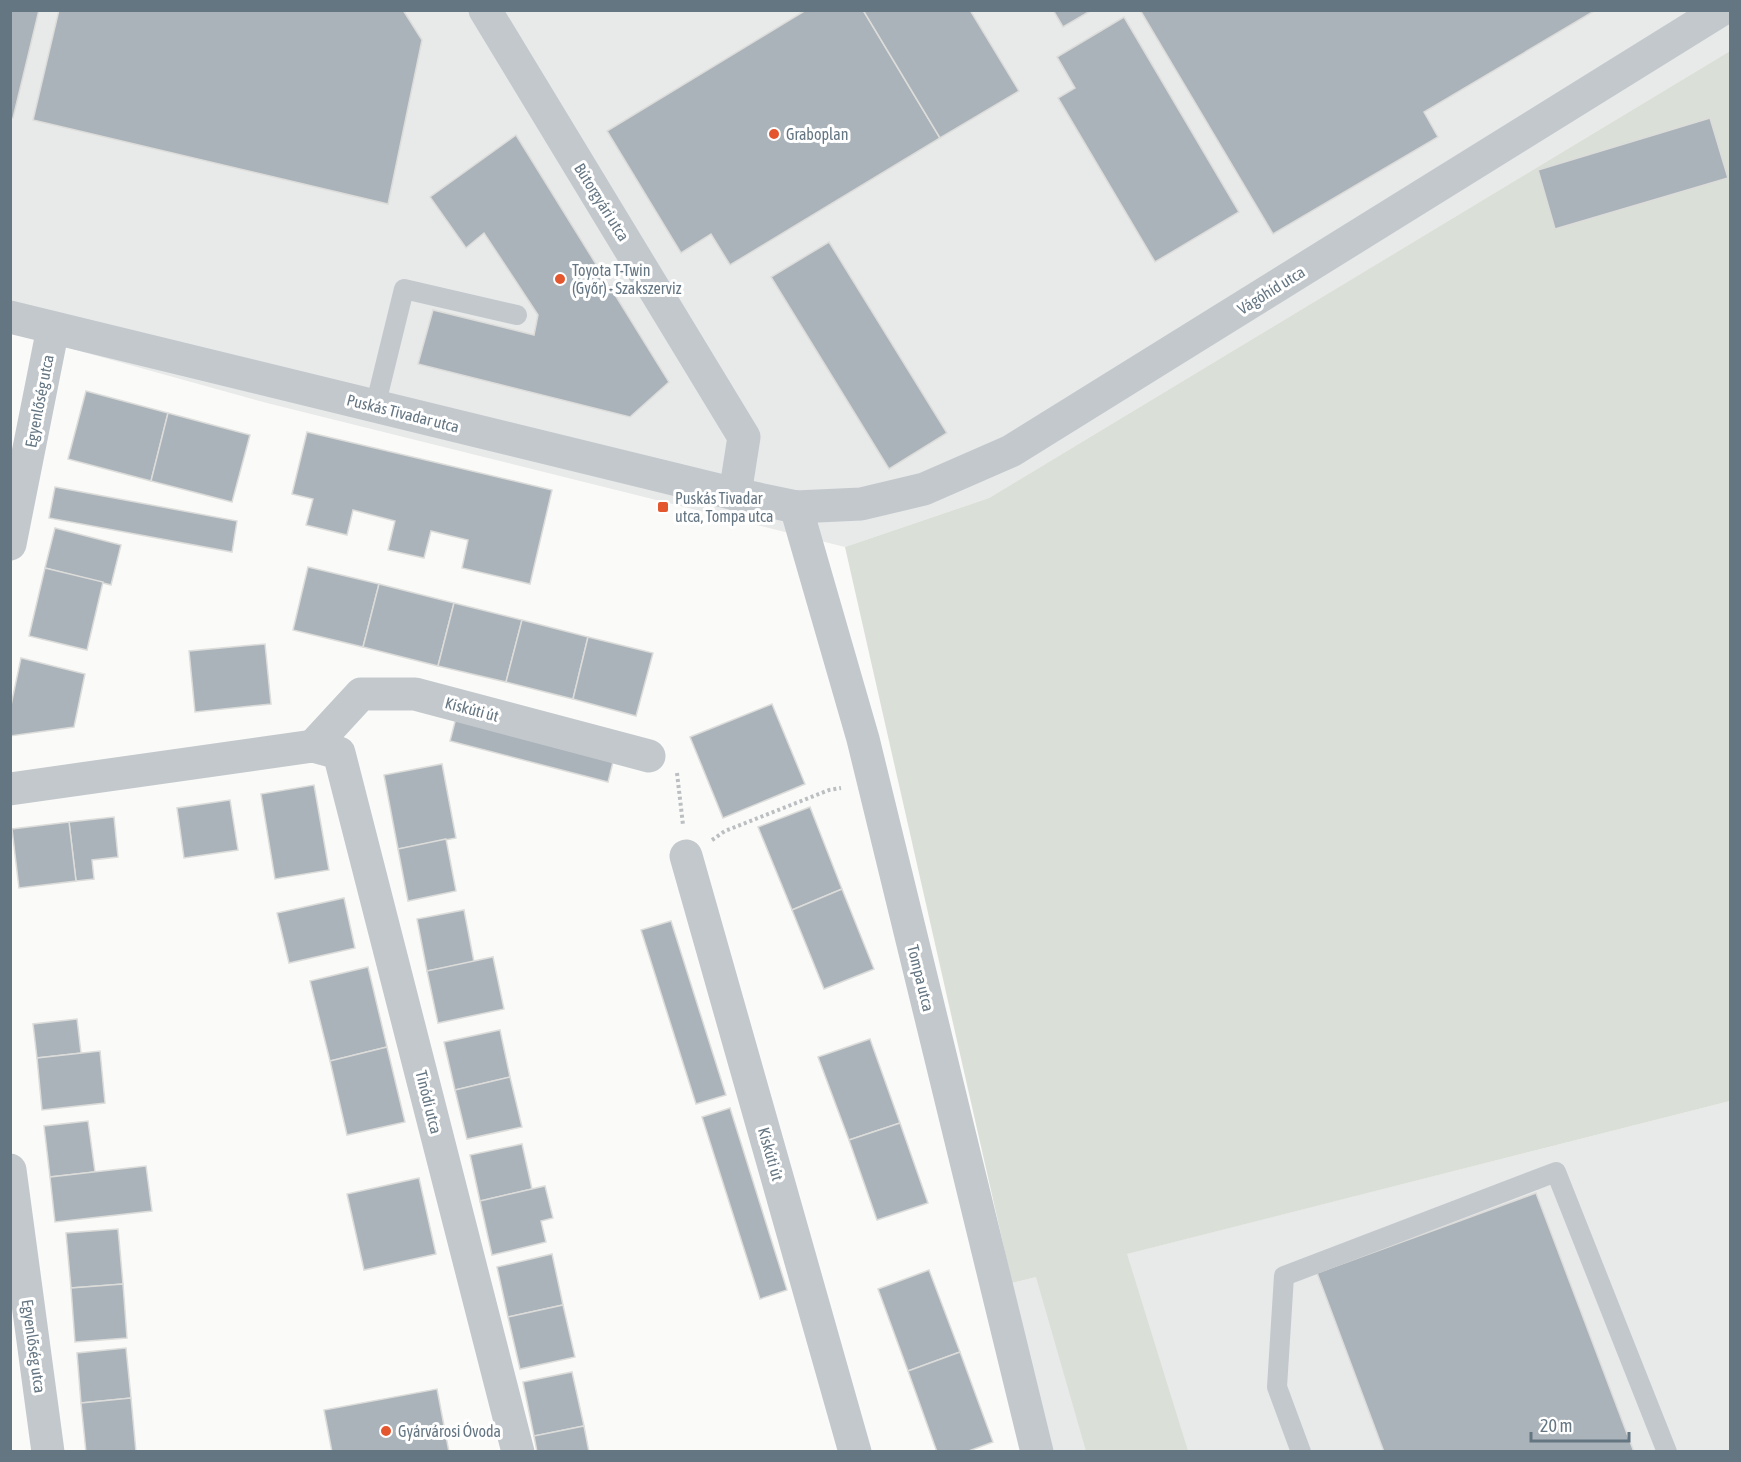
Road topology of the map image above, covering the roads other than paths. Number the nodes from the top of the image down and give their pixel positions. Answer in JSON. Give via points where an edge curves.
{"nodes":[{"id":1,"x":485,"y":10,"type":"edge"},
{"id":2,"x":1721,"y":10,"type":"edge"},
{"id":3,"x":518,"y":315,"type":"dead end"},
{"id":4,"x":10,"y":317,"type":"edge"},
{"id":5,"x":53,"y":328,"type":"junction"},
{"id":6,"x":375,"y":406,"type":"junction"},
{"id":7,"x":735,"y":494,"type":"junction"},
{"id":8,"x":796,"y":507,"type":"junction"},
{"id":9,"x":10,"y":544,"type":"edge"},
{"id":10,"x":326,"y":749,"type":"junction"},
{"id":11,"x":649,"y":756,"type":"road end"},
{"id":12,"x":10,"y":789,"type":"edge"},
{"id":13,"x":686,"y":856,"type":"road end"},
{"id":14,"x":10,"y":1170,"type":"edge"},
{"id":15,"x":48,"y":1452,"type":"edge"},
{"id":16,"x":518,"y":1452,"type":"edge"},
{"id":17,"x":855,"y":1452,"type":"edge"},
{"id":18,"x":1037,"y":1452,"type":"edge"},
{"id":19,"x":1301,"y":1452,"type":"edge"},
{"id":20,"x":1667,"y":1452,"type":"edge"}],
"edges":[{"from":1,"to":7,"type":"street","name":"Bútorgyári utca","via":[[744,437]]},
{"from":2,"to":8,"type":"street","name":"Vágóhíd utca","via":[[1011,451],[924,489],[861,504]]},
{"from":3,"to":6,"type":"lane","via":[[404,289]]},
{"from":4,"to":5,"type":"street","name":"Puskás Tivadar utca"},
{"from":5,"to":6,"type":"street","name":"Puskás Tivadar utca"},
{"from":5,"to":9,"type":"street","name":"Egyenlőség utca"},
{"from":6,"to":7,"type":"street","name":"Puskás Tivadar utca"},
{"from":7,"to":8,"type":"street","name":"Puskás Tivadar utca"},
{"from":8,"to":18,"type":"street","name":"Tompa utca","via":[[863,739]]},
{"from":10,"to":11,"type":"street","name":"Kiskúti út","via":[[361,694],[415,694]]},
{"from":10,"to":12,"type":"street"},
{"from":10,"to":16,"type":"street","name":"Tinódi utca"},
{"from":13,"to":17,"type":"street","name":"Kiskúti út"},
{"from":14,"to":15,"type":"street","name":"Egyenlőség utca"},
{"from":19,"to":20,"type":"lane","via":[[1277,1388],[1284,1276],[1556,1173]]}]}
